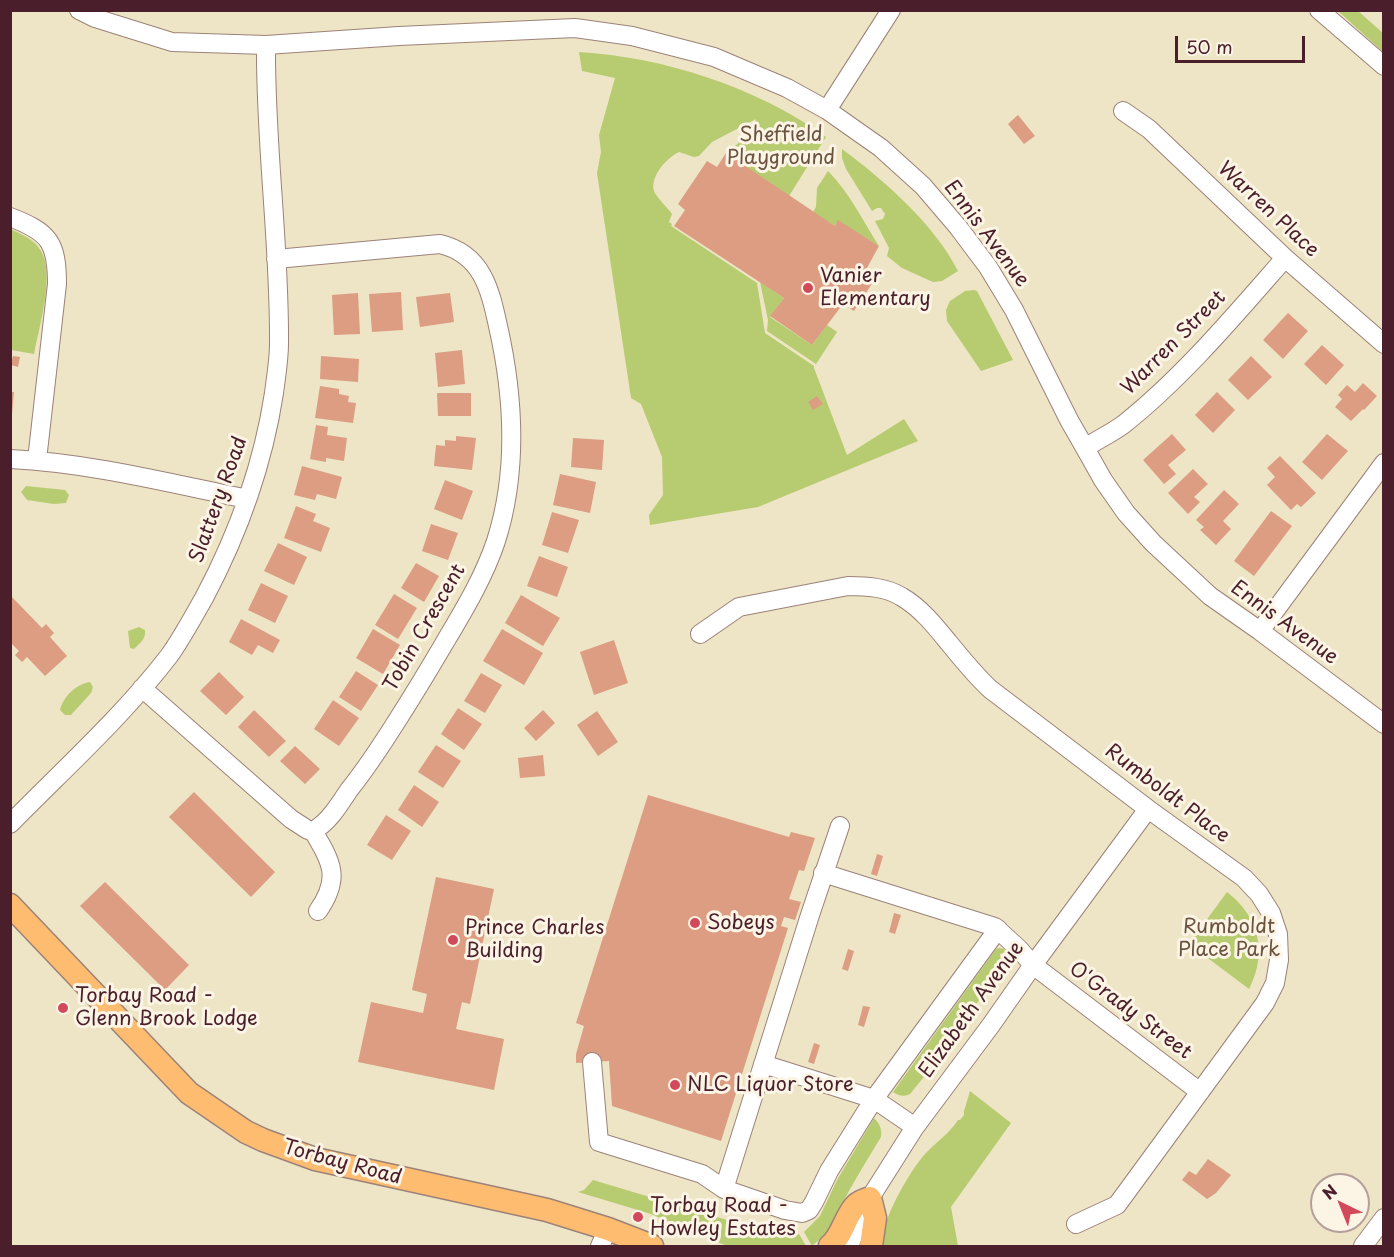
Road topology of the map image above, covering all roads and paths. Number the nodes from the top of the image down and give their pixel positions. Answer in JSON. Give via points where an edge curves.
{"nodes":[{"id":1,"x":79,"y":10,"type":"edge"},
{"id":2,"x":891,"y":10,"type":"edge"},
{"id":3,"x":1319,"y":10,"type":"edge"},
{"id":4,"x":266,"y":45,"type":"junction"},
{"id":5,"x":1383,"y":66,"type":"edge"},
{"id":6,"x":827,"y":110,"type":"junction"},
{"id":7,"x":1123,"y":111,"type":"dead end"},
{"id":8,"x":10,"y":217,"type":"edge"},
{"id":9,"x":1285,"y":258,"type":"junction"},
{"id":10,"x":276,"y":259,"type":"junction"},
{"id":11,"x":1383,"y":344,"type":"edge"},
{"id":12,"x":1085,"y":448,"type":"junction"},
{"id":13,"x":10,"y":459,"type":"edge"},
{"id":14,"x":37,"y":460,"type":"junction"},
{"id":15,"x":1383,"y":463,"type":"edge"},
{"id":16,"x":247,"y":500,"type":"junction"},
{"id":17,"x":1260,"y":631,"type":"junction"},
{"id":18,"x":700,"y":634,"type":"dead end"},
{"id":19,"x":142,"y":688,"type":"junction"},
{"id":20,"x":1383,"y":724,"type":"edge"},
{"id":21,"x":1148,"y":808,"type":"junction"},
{"id":22,"x":10,"y":824,"type":"edge"},
{"id":23,"x":840,"y":826,"type":"dead end"},
{"id":24,"x":314,"y":831,"type":"junction"},
{"id":25,"x":823,"y":873,"type":"junction"},
{"id":26,"x":10,"y":905,"type":"edge"},
{"id":27,"x":318,"y":912,"type":"dead end"},
{"id":28,"x":998,"y":929,"type":"junction"},
{"id":29,"x":1033,"y":965,"type":"junction"},
{"id":30,"x":592,"y":1062,"type":"dead end"},
{"id":31,"x":763,"y":1064,"type":"junction"},
{"id":32,"x":1200,"y":1092,"type":"junction"},
{"id":33,"x":874,"y":1099,"type":"junction"},
{"id":34,"x":915,"y":1126,"type":"junction"},
{"id":35,"x":724,"y":1189,"type":"junction"},
{"id":36,"x":870,"y":1198,"type":"junction"},
{"id":37,"x":1383,"y":1218,"type":"edge"},
{"id":38,"x":1076,"y":1224,"type":"dead end"},
{"id":39,"x":604,"y":1238,"type":"edge"},
{"id":40,"x":652,"y":1246,"type":"edge"},
{"id":41,"x":830,"y":1246,"type":"edge"},
{"id":42,"x":849,"y":1246,"type":"edge"},
{"id":43,"x":871,"y":1246,"type":"edge"},
{"id":44,"x":1363,"y":1246,"type":"edge"}],
"edges":[{"from":1,"to":4,"type":"street","name":"Ennis Avenue","via":[[171,42]]},
{"from":2,"to":6,"type":"street"},
{"from":3,"to":5,"type":"street"},
{"from":4,"to":6,"type":"street","name":"Ennis Avenue","via":[[575,28],[632,36],[714,57]]},
{"from":4,"to":10,"type":"street","name":"Slattery Road"},
{"from":6,"to":12,"type":"street","name":"Ennis Avenue","via":[[889,156],[958,227],[1014,310]]},
{"from":7,"to":9,"type":"street","name":"Warren Place","via":[[1149,129]]},
{"from":8,"to":14,"type":"street","via":[[44,235],[53,246],[57,264]]},
{"from":9,"to":11,"type":"street","name":"Warren Place"},
{"from":9,"to":12,"type":"street","name":"Warren Street","via":[[1161,391],[1122,425]]},
{"from":10,"to":16,"type":"street","name":"Slattery Road","via":[[276,375],[266,437]]},
{"from":10,"to":24,"type":"street","name":"Tobin Crescent","via":[[440,244],[452,247],[475,263],[484,277],[494,307],[509,388],[509,482],[496,542],[467,606],[376,754],[336,809]]},
{"from":12,"to":17,"type":"street","name":"Ennis Avenue","via":[[1126,513],[1154,543],[1210,596]]},
{"from":13,"to":14,"type":"street"},
{"from":14,"to":16,"type":"street","via":[[140,476]]},
{"from":15,"to":17,"type":"street"},
{"from":16,"to":19,"type":"street","name":"Slattery Road","via":[[191,621]]},
{"from":17,"to":20,"type":"street","name":"Ennis Avenue"},
{"from":18,"to":21,"type":"street","name":"Rumboldt Place","via":[[739,607],[848,586],[884,589],[918,609],[990,689]]},
{"from":19,"to":22,"type":"street","name":"Slattery Road"},
{"from":19,"to":24,"type":"street","via":[[291,819]]},
{"from":21,"to":29,"type":"street","name":"Elizabeth Avenue"},
{"from":21,"to":32,"type":"street","name":"Rumboldt Place","via":[[1244,878],[1271,913],[1278,934],[1275,983],[1265,1003]]},
{"from":23,"to":25,"type":"street"},
{"from":24,"to":27,"type":"street","via":[[331,865],[332,879]]},
{"from":25,"to":28,"type":"street"},
{"from":25,"to":31,"type":"street"},
{"from":26,"to":39,"type":"main road","name":"Torbay Road","via":[[189,1094],[246,1132],[315,1159],[573,1217]]},
{"from":28,"to":29,"type":"street","name":"O'Grady Street"},
{"from":28,"to":33,"type":"street"},
{"from":29,"to":32,"type":"street","name":"O'Grady Street"},
{"from":29,"to":34,"type":"street","name":"Elizabeth Avenue"},
{"from":30,"to":35,"type":"street","via":[[599,1142],[702,1174]]},
{"from":31,"to":33,"type":"street"},
{"from":31,"to":35,"type":"street"},
{"from":32,"to":38,"type":"street","name":"Rumboldt Place","via":[[1117,1205]]},
{"from":33,"to":34,"type":"street"},
{"from":33,"to":35,"type":"street","via":[[809,1210],[795,1213]]},
{"from":34,"to":36,"type":"street","name":"Elizabeth Avenue"},
{"from":36,"to":41,"type":"main road","via":[[855,1206]]},
{"from":36,"to":42,"type":"street","name":"Elizabeth Avenue"},
{"from":36,"to":43,"type":"main road","via":[[875,1218]]},
{"from":37,"to":44,"type":"street"},
{"from":39,"to":40,"type":"main road","name":"Torbay Road"}]}
